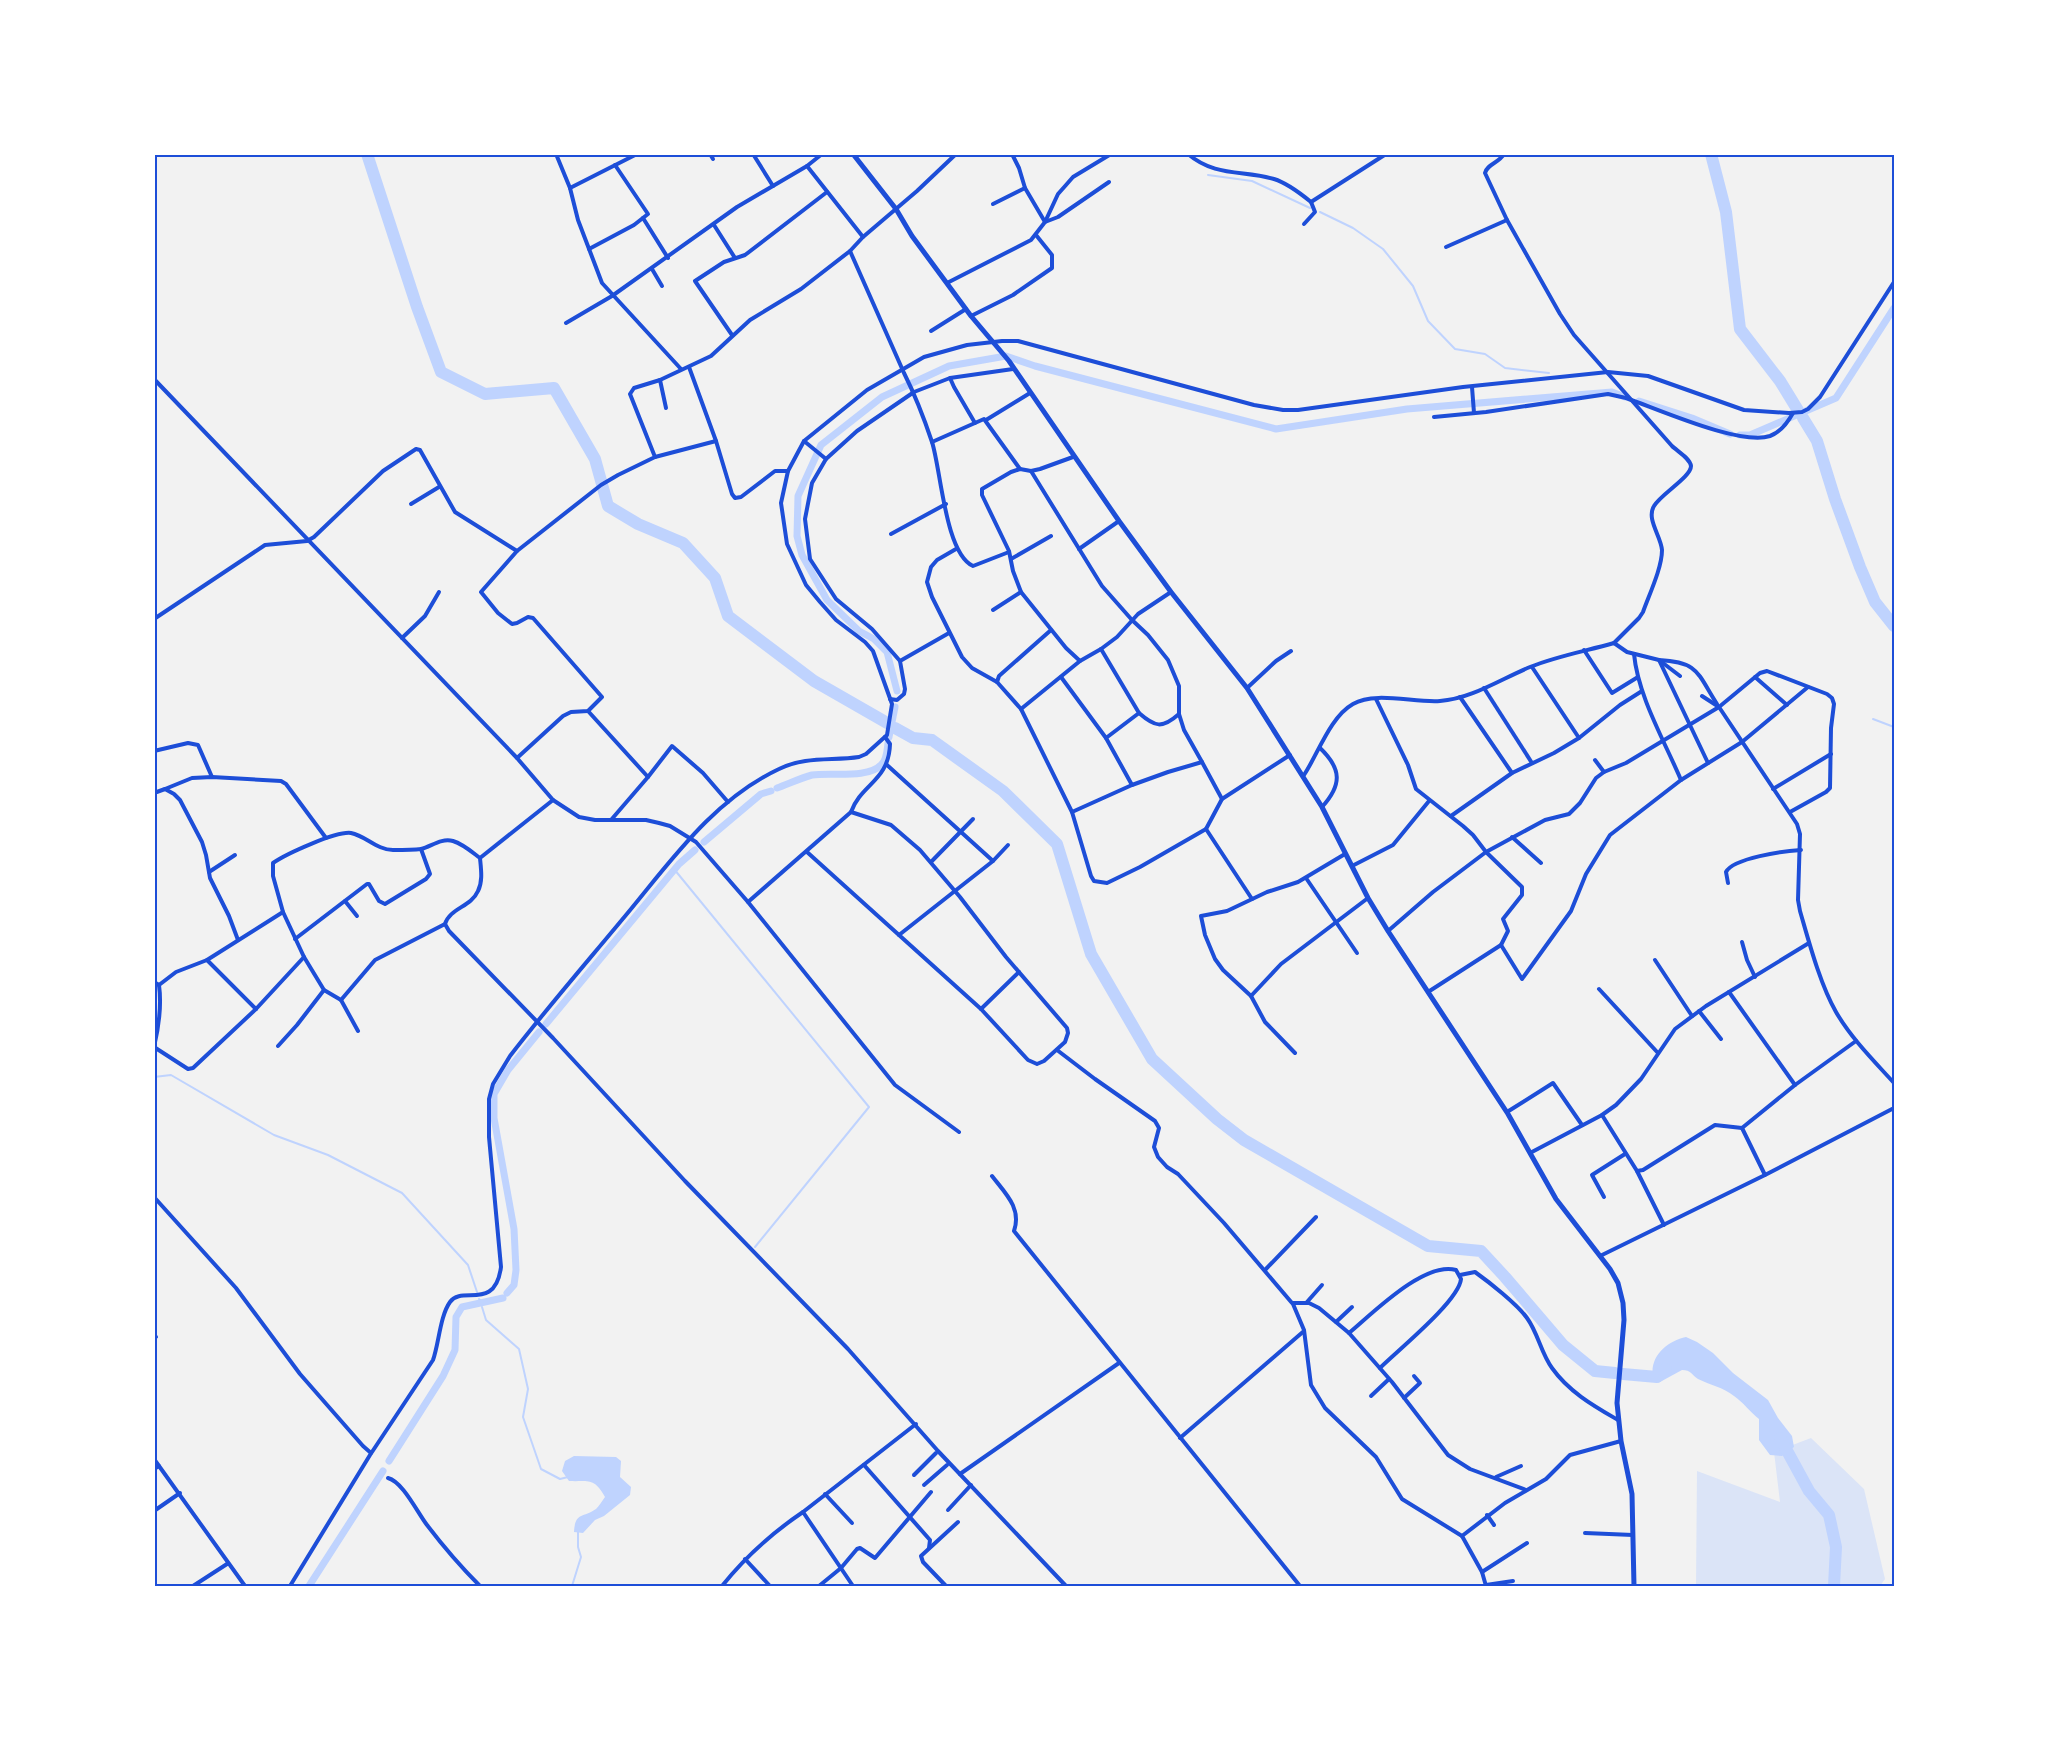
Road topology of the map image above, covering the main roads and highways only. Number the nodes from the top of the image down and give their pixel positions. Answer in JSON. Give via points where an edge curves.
{"nodes":[{"id":1,"x":853,"y":154,"type":"edge"},
{"id":2,"x":1634,"y":1587,"type":"edge"}],
"edges":[{"from":1,"to":2,"type":"main road","via":[[971,316],[1009,361],[1171,592],[1247,688],[1304,775],[1388,931],[1507,1112],[1567,1215],[1618,1283],[1624,1320],[1617,1403],[1632,1494]]}]}
